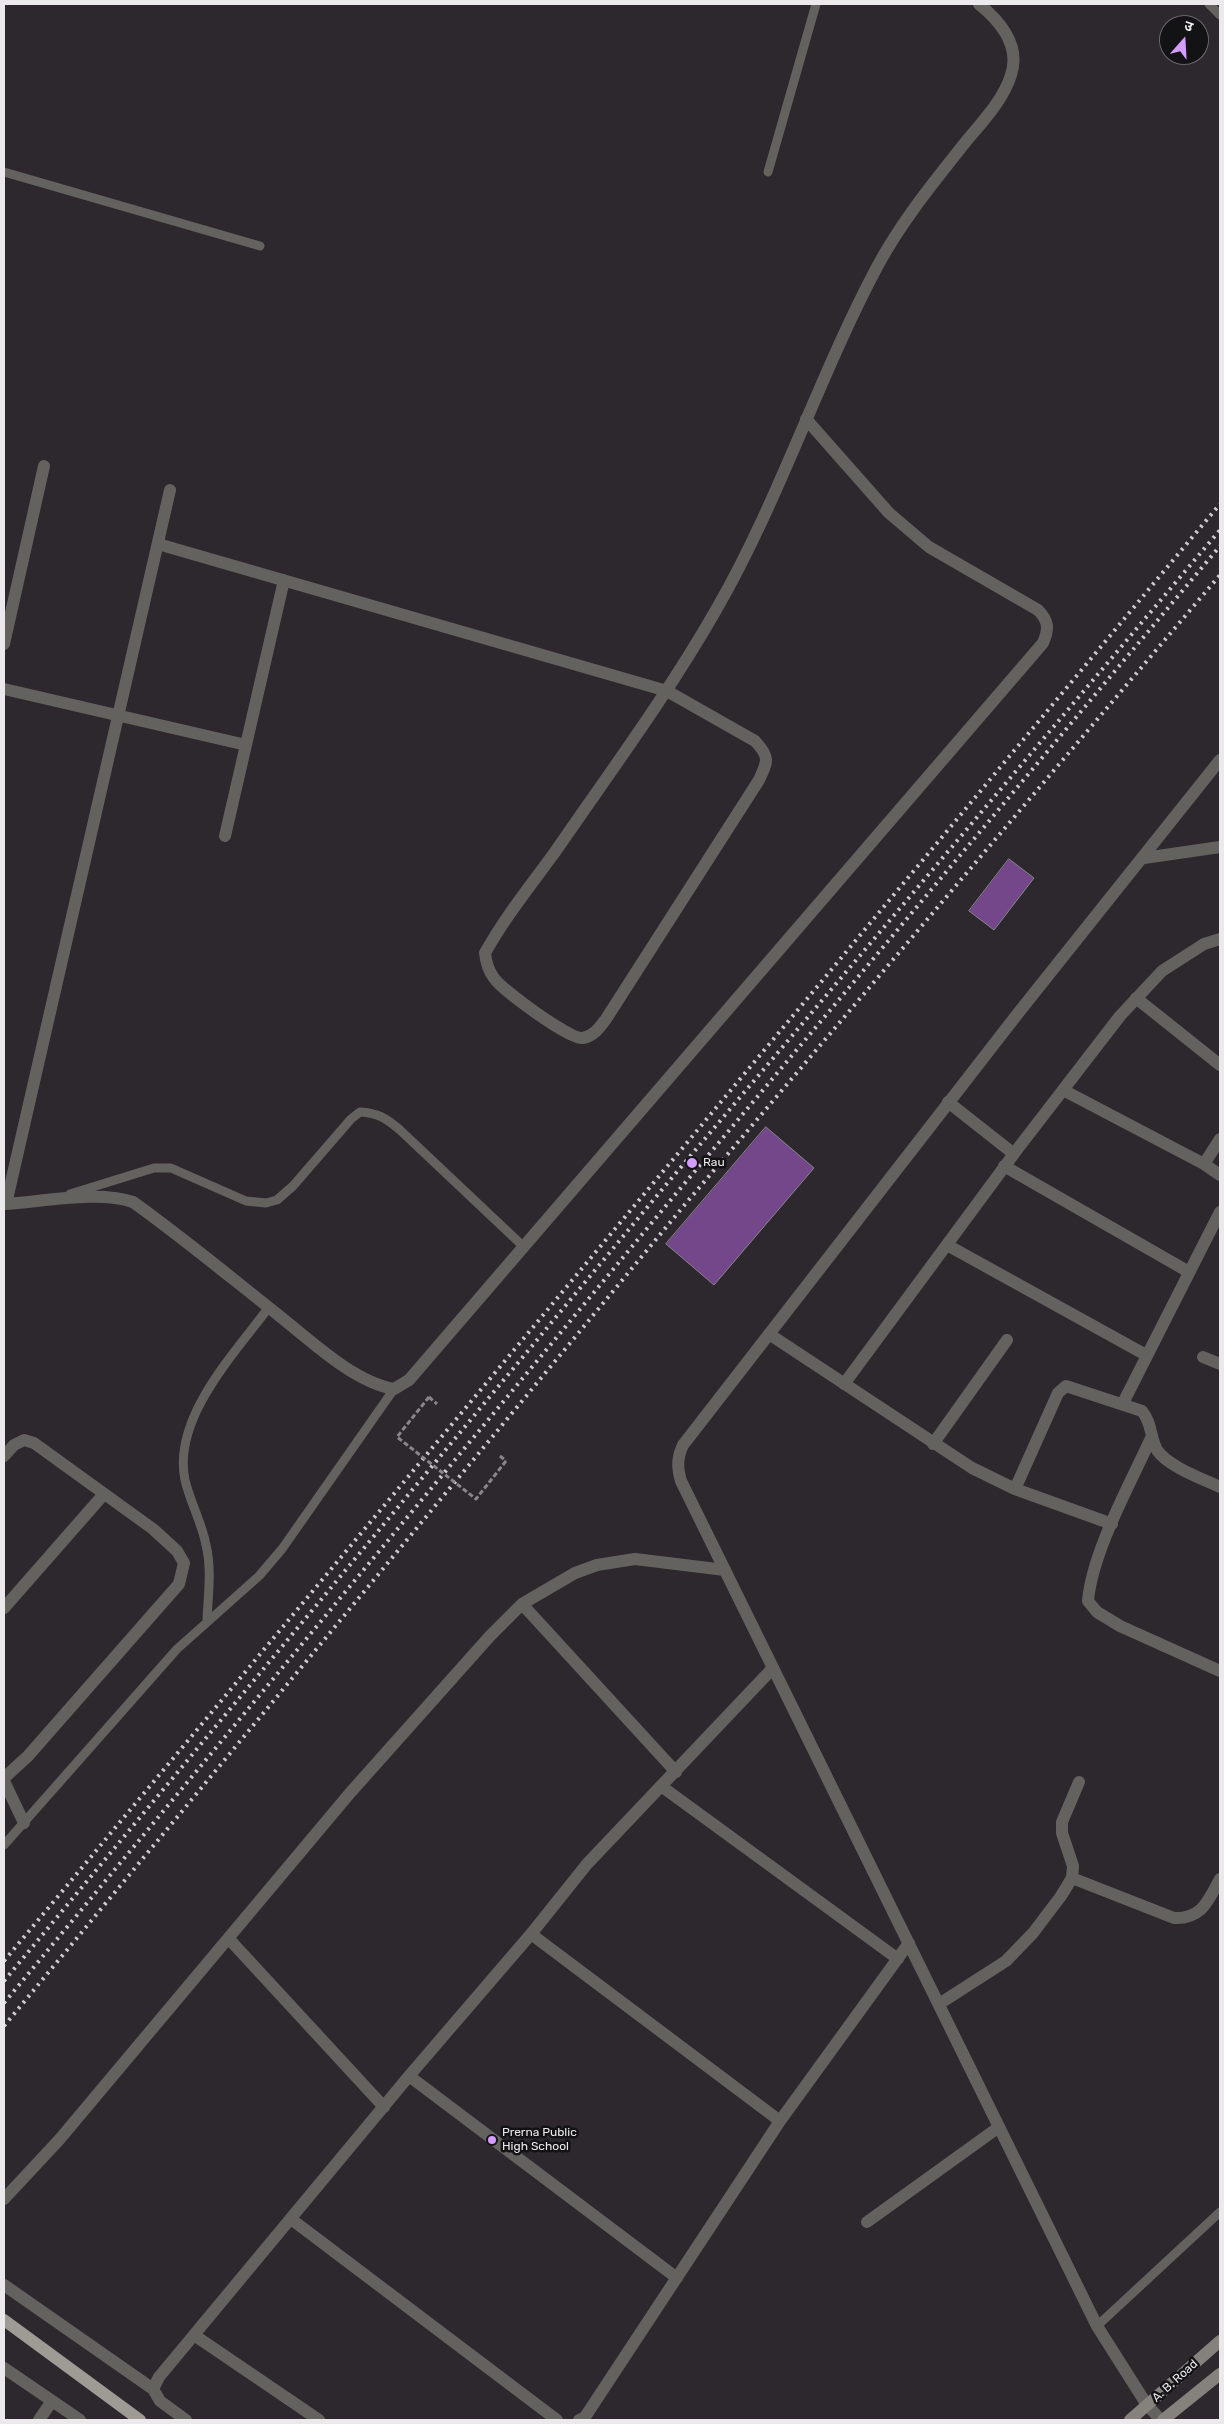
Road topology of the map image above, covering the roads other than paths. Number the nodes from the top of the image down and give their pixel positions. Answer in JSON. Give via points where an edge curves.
{"nodes":[{"id":1,"x":816,"y":4,"type":"edge"},
{"id":2,"x":979,"y":4,"type":"edge"},
{"id":3,"x":1209,"y":4,"type":"edge"},
{"id":4,"x":1220,"y":15,"type":"edge"},
{"id":5,"x":4,"y":172,"type":"edge"},
{"id":6,"x":768,"y":172,"type":"dead end"},
{"id":7,"x":260,"y":246,"type":"dead end"},
{"id":8,"x":806,"y":419,"type":"junction"},
{"id":9,"x":44,"y":466,"type":"dead end"},
{"id":10,"x":170,"y":490,"type":"dead end"},
{"id":11,"x":158,"y":544,"type":"junction"},
{"id":12,"x":284,"y":580,"type":"junction"},
{"id":13,"x":4,"y":644,"type":"edge"},
{"id":14,"x":4,"y":689,"type":"edge"},
{"id":15,"x":667,"y":691,"type":"junction"},
{"id":16,"x":118,"y":716,"type":"junction"},
{"id":17,"x":246,"y":745,"type":"junction"},
{"id":18,"x":1220,"y":760,"type":"edge"},
{"id":19,"x":225,"y":836,"type":"dead end"},
{"id":20,"x":1220,"y":848,"type":"edge"},
{"id":21,"x":1144,"y":858,"type":"junction"},
{"id":22,"x":1220,"y":939,"type":"edge"},
{"id":23,"x":1136,"y":998,"type":"junction"},
{"id":24,"x":1220,"y":1065,"type":"edge"},
{"id":25,"x":1062,"y":1090,"type":"junction"},
{"id":26,"x":948,"y":1102,"type":"junction"},
{"id":27,"x":1220,"y":1139,"type":"edge"},
{"id":28,"x":1014,"y":1154,"type":"junction"},
{"id":29,"x":1204,"y":1164,"type":"junction"},
{"id":30,"x":1004,"y":1166,"type":"junction"},
{"id":31,"x":1220,"y":1175,"type":"edge"},
{"id":32,"x":50,"y":1200,"type":"junction"},
{"id":33,"x":5,"y":1204,"type":"edge"},
{"id":34,"x":1220,"y":1212,"type":"edge"},
{"id":35,"x":947,"y":1244,"type":"junction"},
{"id":36,"x":524,"y":1247,"type":"junction"},
{"id":37,"x":1189,"y":1272,"type":"junction"},
{"id":38,"x":268,"y":1308,"type":"junction"},
{"id":39,"x":770,"y":1334,"type":"junction"},
{"id":40,"x":1007,"y":1340,"type":"dead end"},
{"id":41,"x":1146,"y":1355,"type":"junction"},
{"id":42,"x":1203,"y":1357,"type":"dead end"},
{"id":43,"x":1220,"y":1364,"type":"edge"},
{"id":44,"x":844,"y":1384,"type":"junction"},
{"id":45,"x":394,"y":1389,"type":"junction"},
{"id":46,"x":1123,"y":1403,"type":"junction"},
{"id":47,"x":1152,"y":1436,"type":"junction"},
{"id":48,"x":933,"y":1444,"type":"junction"},
{"id":49,"x":4,"y":1456,"type":"edge"},
{"id":50,"x":1220,"y":1487,"type":"edge"},
{"id":51,"x":1015,"y":1489,"type":"junction"},
{"id":52,"x":104,"y":1494,"type":"junction"},
{"id":53,"x":1112,"y":1524,"type":"junction"},
{"id":54,"x":725,"y":1570,"type":"junction"},
{"id":55,"x":522,"y":1604,"type":"junction"},
{"id":56,"x":4,"y":1608,"type":"edge"},
{"id":57,"x":207,"y":1620,"type":"junction"},
{"id":58,"x":773,"y":1668,"type":"junction"},
{"id":59,"x":1220,"y":1671,"type":"edge"},
{"id":60,"x":676,"y":1772,"type":"junction"},
{"id":61,"x":4,"y":1780,"type":"edge"},
{"id":62,"x":1079,"y":1782,"type":"dead end"},
{"id":63,"x":661,"y":1786,"type":"junction"},
{"id":64,"x":24,"y":1823,"type":"junction"},
{"id":65,"x":4,"y":1845,"type":"edge"},
{"id":66,"x":1072,"y":1878,"type":"junction"},
{"id":67,"x":1220,"y":1879,"type":"edge"},
{"id":68,"x":532,"y":1934,"type":"junction"},
{"id":69,"x":229,"y":1939,"type":"junction"},
{"id":70,"x":909,"y":1943,"type":"junction"},
{"id":71,"x":898,"y":1959,"type":"junction"},
{"id":72,"x":939,"y":2004,"type":"junction"},
{"id":73,"x":410,"y":2076,"type":"junction"},
{"id":74,"x":384,"y":2107,"type":"junction"},
{"id":75,"x":780,"y":2121,"type":"junction"},
{"id":76,"x":999,"y":2127,"type":"junction"},
{"id":77,"x":4,"y":2199,"type":"edge"},
{"id":78,"x":1220,"y":2212,"type":"edge"},
{"id":79,"x":291,"y":2219,"type":"junction"},
{"id":80,"x":867,"y":2222,"type":"dead end"},
{"id":81,"x":677,"y":2278,"type":"junction"},
{"id":82,"x":4,"y":2285,"type":"edge"},
{"id":83,"x":4,"y":2320,"type":"edge"},
{"id":84,"x":1097,"y":2326,"type":"junction"},
{"id":85,"x":194,"y":2335,"type":"junction"},
{"id":86,"x":1220,"y":2341,"type":"edge"},
{"id":87,"x":4,"y":2368,"type":"edge"},
{"id":88,"x":1220,"y":2374,"type":"edge"},
{"id":89,"x":154,"y":2389,"type":"junction"},
{"id":90,"x":52,"y":2401,"type":"junction"},
{"id":91,"x":1147,"y":2405,"type":"junction"},
{"id":92,"x":39,"y":2420,"type":"edge"},
{"id":93,"x":80,"y":2420,"type":"edge"},
{"id":94,"x":140,"y":2420,"type":"edge"},
{"id":95,"x":186,"y":2420,"type":"edge"},
{"id":96,"x":319,"y":2420,"type":"edge"},
{"id":97,"x":557,"y":2420,"type":"edge"},
{"id":98,"x":579,"y":2420,"type":"edge"},
{"id":99,"x":1130,"y":2420,"type":"edge"},
{"id":100,"x":1162,"y":2420,"type":"edge"}],
"edges":[{"from":1,"to":6,"type":"lane"},
{"from":2,"to":8,"type":"street","via":[[1002,25],[1010,41],[1012,73],[1001,96],[896,234],[876,268]]},
{"from":3,"to":4,"type":"lane"},
{"from":5,"to":7,"type":"lane"},
{"from":8,"to":15,"type":"street","via":[[748,552]]},
{"from":8,"to":36,"type":"street","via":[[889,514],[929,547],[1038,610],[1046,619],[1048,632],[1043,643]]},
{"from":9,"to":13,"type":"street"},
{"from":10,"to":11,"type":"street"},
{"from":11,"to":12,"type":"street"},
{"from":11,"to":16,"type":"street"},
{"from":12,"to":15,"type":"street"},
{"from":12,"to":17,"type":"street"},
{"from":14,"to":16,"type":"street"},
{"from":15,"to":15,"type":"street","via":[[485,953],[486,967],[495,980],[567,1034],[582,1038],[596,1032],[606,1019],[767,764],[766,752],[755,741]]},
{"from":16,"to":17,"type":"street"},
{"from":16,"to":33,"type":"street"},
{"from":17,"to":19,"type":"street"},
{"from":18,"to":21,"type":"street"},
{"from":20,"to":21,"type":"street"},
{"from":21,"to":26,"type":"street"},
{"from":22,"to":23,"type":"street","via":[[1204,944],[1162,971]]},
{"from":23,"to":24,"type":"street"},
{"from":23,"to":25,"type":"street"},
{"from":25,"to":28,"type":"street"},
{"from":25,"to":29,"type":"street"},
{"from":26,"to":28,"type":"street"},
{"from":26,"to":39,"type":"street"},
{"from":27,"to":29,"type":"street"},
{"from":28,"to":30,"type":"street"},
{"from":29,"to":31,"type":"street"},
{"from":30,"to":35,"type":"street"},
{"from":30,"to":37,"type":"street"},
{"from":32,"to":33,"type":"street"},
{"from":32,"to":36,"type":"lane","via":[[154,1168],[171,1168],[246,1201],[266,1203],[278,1200],[352,1119],[360,1112],[374,1113],[400,1130]]},
{"from":32,"to":38,"type":"street","via":[[120,1198],[133,1202]]},
{"from":34,"to":37,"type":"street"},
{"from":35,"to":41,"type":"street"},
{"from":35,"to":44,"type":"street"},
{"from":36,"to":45,"type":"street","via":[[409,1380]]},
{"from":37,"to":41,"type":"street"},
{"from":38,"to":45,"type":"street","via":[[364,1379]]},
{"from":38,"to":57,"type":"lane","via":[[205,1392],[187,1440],[185,1478],[209,1562]]},
{"from":39,"to":44,"type":"street"},
{"from":39,"to":54,"type":"street","via":[[678,1455],[680,1481]]},
{"from":40,"to":48,"type":"street"},
{"from":41,"to":46,"type":"street"},
{"from":42,"to":43,"type":"street"},
{"from":44,"to":48,"type":"street"},
{"from":45,"to":57,"type":"lane","via":[[282,1550],[259,1576]]},
{"from":46,"to":47,"type":"street","via":[[1142,1411],[1149,1420]]},
{"from":46,"to":51,"type":"street","via":[[1066,1386],[1058,1393]]},
{"from":47,"to":50,"type":"street","via":[[1158,1451],[1168,1461]]},
{"from":47,"to":53,"type":"street"},
{"from":48,"to":51,"type":"street"},
{"from":49,"to":52,"type":"street","via":[[24,1440]]},
{"from":51,"to":53,"type":"street"},
{"from":52,"to":56,"type":"street"},
{"from":52,"to":61,"type":"street","via":[[153,1529],[177,1551],[184,1563],[179,1584]]},
{"from":53,"to":59,"type":"street","via":[[1090,1584],[1088,1601],[1097,1612],[1120,1626]]},
{"from":54,"to":55,"type":"street","via":[[626,1560],[575,1573]]},
{"from":54,"to":58,"type":"street"},
{"from":55,"to":60,"type":"street"},
{"from":55,"to":69,"type":"street","via":[[350,1793]]},
{"from":57,"to":64,"type":"lane","via":[[178,1648]]},
{"from":58,"to":60,"type":"street"},
{"from":58,"to":70,"type":"street"},
{"from":60,"to":63,"type":"street"},
{"from":61,"to":64,"type":"street"},
{"from":62,"to":66,"type":"street","via":[[1062,1822],[1062,1833],[1073,1866]]},
{"from":63,"to":68,"type":"street","via":[[587,1864]]},
{"from":63,"to":71,"type":"street"},
{"from":64,"to":65,"type":"lane"},
{"from":66,"to":67,"type":"street","via":[[1174,1918],[1197,1914]]},
{"from":66,"to":72,"type":"street","via":[[1033,1933],[1006,1961]]},
{"from":68,"to":73,"type":"street"},
{"from":68,"to":75,"type":"street"},
{"from":69,"to":74,"type":"street"},
{"from":69,"to":77,"type":"street"},
{"from":70,"to":71,"type":"street"},
{"from":70,"to":72,"type":"street"},
{"from":71,"to":75,"type":"street"},
{"from":72,"to":76,"type":"street"},
{"from":73,"to":74,"type":"street"},
{"from":73,"to":81,"type":"street"},
{"from":74,"to":79,"type":"street"},
{"from":75,"to":81,"type":"street"},
{"from":76,"to":80,"type":"street"},
{"from":76,"to":84,"type":"street"},
{"from":78,"to":84,"type":"lane"},
{"from":79,"to":85,"type":"street"},
{"from":79,"to":97,"type":"street"},
{"from":81,"to":98,"type":"street","via":[[585,2417]]},
{"from":82,"to":89,"type":"street"},
{"from":83,"to":94,"type":"main road"},
{"from":84,"to":91,"type":"street"},
{"from":85,"to":89,"type":"street","via":[[159,2376]]},
{"from":85,"to":96,"type":"street"},
{"from":86,"to":91,"type":"main road","name":"A. B. Road"},
{"from":87,"to":90,"type":"street"},
{"from":88,"to":100,"type":"main road","name":"A. B. Road"},
{"from":89,"to":95,"type":"street","via":[[160,2401]]},
{"from":90,"to":92,"type":"street"},
{"from":90,"to":93,"type":"street"},
{"from":91,"to":99,"type":"main road","name":"A. B. Road"},
{"from":91,"to":100,"type":"street"}]}
